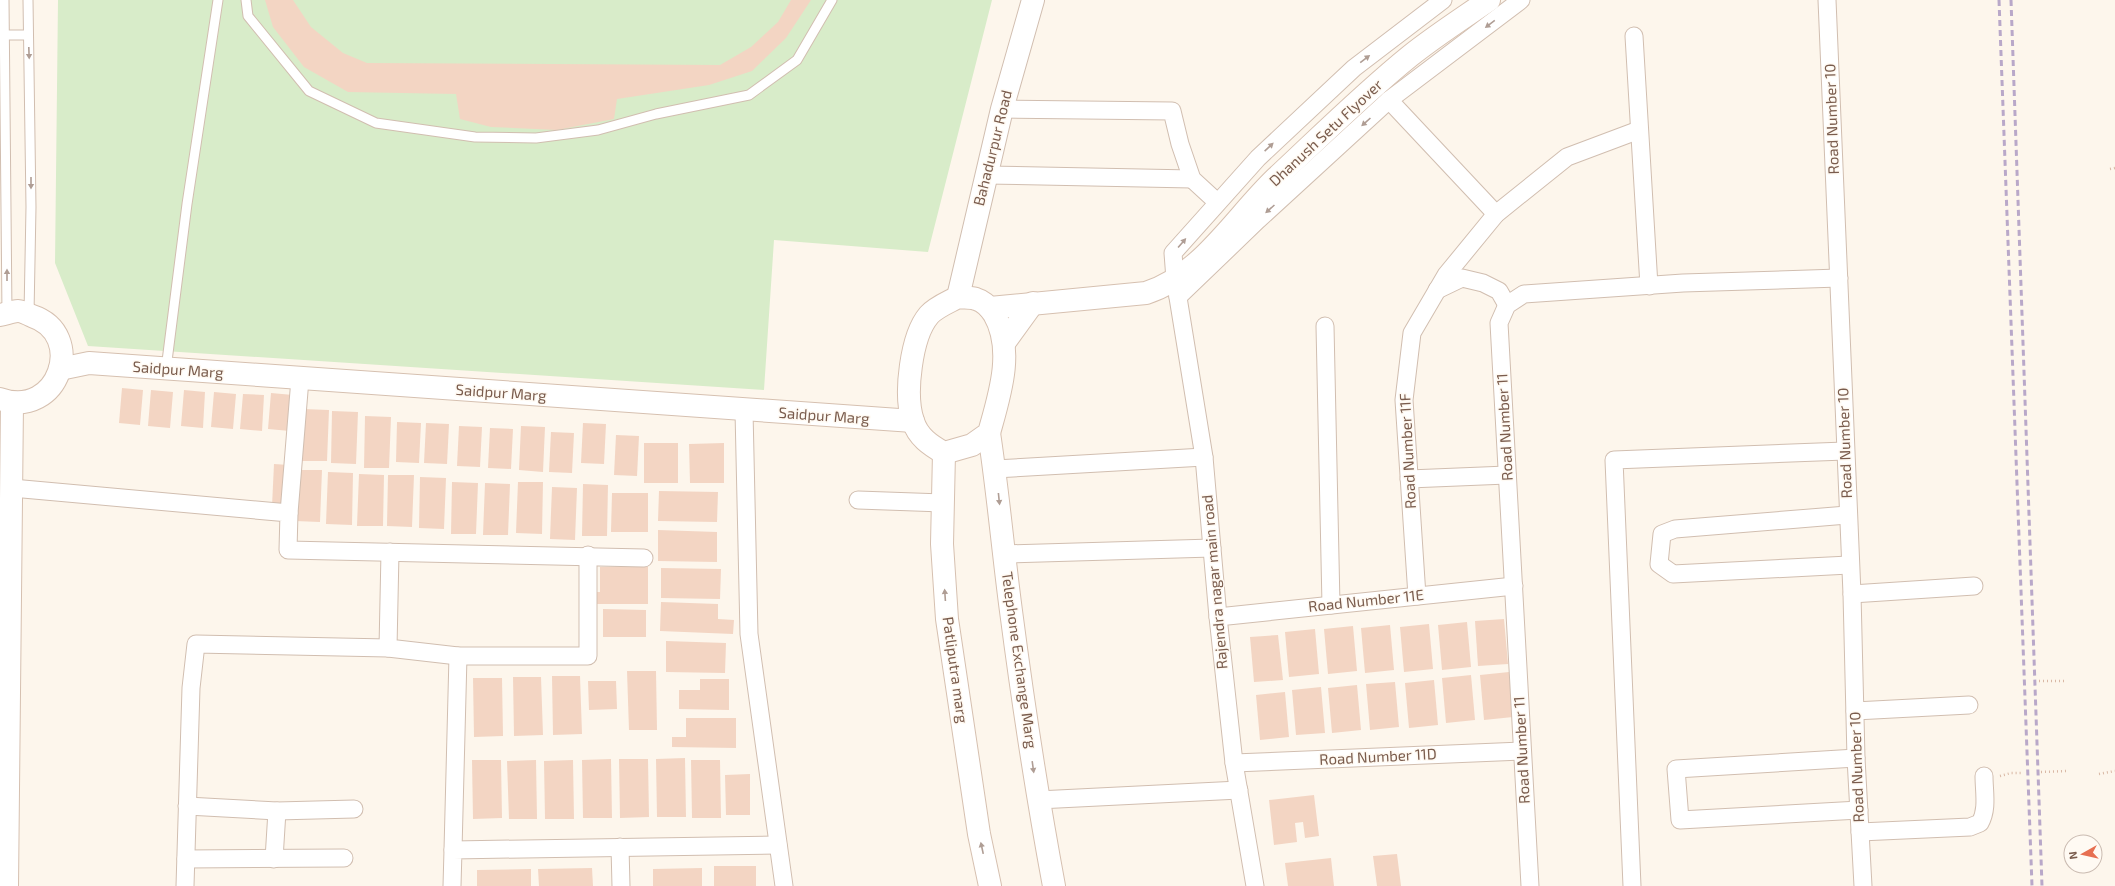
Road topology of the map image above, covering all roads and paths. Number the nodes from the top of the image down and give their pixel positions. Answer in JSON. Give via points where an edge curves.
{"nodes":[{"id":1,"x":4,"y":0,"type":"edge"},
{"id":2,"x":28,"y":0,"type":"edge"},
{"id":3,"x":218,"y":0,"type":"edge"},
{"id":4,"x":246,"y":0,"type":"edge"},
{"id":5,"x":832,"y":0,"type":"edge"},
{"id":6,"x":1033,"y":0,"type":"edge"},
{"id":7,"x":1443,"y":0,"type":"edge"},
{"id":8,"x":1489,"y":0,"type":"edge"},
{"id":9,"x":1521,"y":0,"type":"edge"},
{"id":10,"x":1827,"y":0,"type":"edge"},
{"id":11,"x":4,"y":35,"type":"junction"},
{"id":12,"x":28,"y":35,"type":"junction"},
{"id":13,"x":1634,"y":36,"type":"dead end"},
{"id":14,"x":1389,"y":100,"type":"junction"},
{"id":15,"x":1002,"y":109,"type":"junction"},
{"id":16,"x":1639,"y":130,"type":"junction"},
{"id":17,"x":2110,"y":168,"type":"dead end"},
{"id":18,"x":2115,"y":168,"type":"edge"},
{"id":19,"x":986,"y":175,"type":"junction"},
{"id":20,"x":1192,"y":179,"type":"junction"},
{"id":21,"x":1217,"y":202,"type":"junction"},
{"id":22,"x":1496,"y":214,"type":"junction"},
{"id":23,"x":1839,"y":278,"type":"junction"},
{"id":24,"x":1179,"y":283,"type":"junction"},
{"id":25,"x":1649,"y":286,"type":"junction"},
{"id":26,"x":1437,"y":290,"type":"junction"},
{"id":27,"x":958,"y":297,"type":"junction"},
{"id":28,"x":1033,"y":304,"type":"junction"},
{"id":29,"x":1507,"y":305,"type":"junction"},
{"id":30,"x":990,"y":308,"type":"junction"},
{"id":31,"x":4,"y":314,"type":"edge"},
{"id":32,"x":29,"y":314,"type":"junction"},
{"id":33,"x":1325,"y":326,"type":"dead end"},
{"id":34,"x":1004,"y":342,"type":"junction"},
{"id":35,"x":60,"y":344,"type":"junction"},
{"id":36,"x":89,"y":363,"type":"junction"},
{"id":37,"x":60,"y":368,"type":"junction"},
{"id":38,"x":166,"y":369,"type":"junction"},
{"id":39,"x":300,"y":379,"type":"junction"},
{"id":40,"x":6,"y":401,"type":"edge"},
{"id":41,"x":744,"y":411,"type":"junction"},
{"id":42,"x":913,"y":421,"type":"junction"},
{"id":43,"x":989,"y":433,"type":"junction"},
{"id":44,"x":1845,"y":451,"type":"junction"},
{"id":45,"x":944,"y":453,"type":"junction"},
{"id":46,"x":1204,"y":457,"type":"junction"},
{"id":47,"x":995,"y":469,"type":"junction"},
{"id":48,"x":1507,"y":475,"type":"junction"},
{"id":49,"x":1409,"y":479,"type":"junction"},
{"id":50,"x":12,"y":488,"type":"junction"},
{"id":51,"x":858,"y":500,"type":"dead end"},
{"id":52,"x":943,"y":503,"type":"junction"},
{"id":53,"x":289,"y":513,"type":"junction"},
{"id":54,"x":1847,"y":515,"type":"junction"},
{"id":55,"x":1212,"y":548,"type":"junction"},
{"id":56,"x":390,"y":552,"type":"junction"},
{"id":57,"x":1005,"y":554,"type":"junction"},
{"id":58,"x":588,"y":555,"type":"junction"},
{"id":59,"x":644,"y":558,"type":"dead end"},
{"id":60,"x":1849,"y":565,"type":"junction"},
{"id":61,"x":1514,"y":586,"type":"junction"},
{"id":62,"x":1974,"y":586,"type":"dead end"},
{"id":63,"x":1852,"y":594,"type":"junction"},
{"id":64,"x":1416,"y":596,"type":"junction"},
{"id":65,"x":1331,"y":605,"type":"junction"},
{"id":66,"x":1218,"y":617,"type":"junction"},
{"id":67,"x":388,"y":648,"type":"junction"},
{"id":68,"x":458,"y":656,"type":"junction"},
{"id":69,"x":2038,"y":680,"type":"dead end"},
{"id":70,"x":2067,"y":681,"type":"dead end"},
{"id":71,"x":1969,"y":705,"type":"dead end"},
{"id":72,"x":1855,"y":711,"type":"junction"},
{"id":73,"x":1522,"y":751,"type":"junction"},
{"id":74,"x":1856,"y":758,"type":"junction"},
{"id":75,"x":1234,"y":764,"type":"junction"},
{"id":76,"x":2068,"y":771,"type":"dead end"},
{"id":77,"x":2115,"y":771,"type":"edge"},
{"id":78,"x":2041,"y":772,"type":"dead end"},
{"id":79,"x":2023,"y":774,"type":"dead end"},
{"id":80,"x":2099,"y":774,"type":"dead end"},
{"id":81,"x":1991,"y":776,"type":"joint"},
{"id":82,"x":1239,"y":790,"type":"junction"},
{"id":83,"x":1038,"y":800,"type":"junction"},
{"id":84,"x":187,"y":806,"type":"junction"},
{"id":85,"x":354,"y":809,"type":"dead end"},
{"id":86,"x":1859,"y":810,"type":"junction"},
{"id":87,"x":277,"y":811,"type":"junction"},
{"id":88,"x":1860,"y":832,"type":"junction"},
{"id":89,"x":778,"y":845,"type":"junction"},
{"id":90,"x":620,"y":847,"type":"junction"},
{"id":91,"x":453,"y":850,"type":"junction"},
{"id":92,"x":274,"y":858,"type":"junction"},
{"id":93,"x":344,"y":858,"type":"dead end"},
{"id":94,"x":186,"y":859,"type":"junction"},
{"id":95,"x":7,"y":886,"type":"edge"},
{"id":96,"x":185,"y":886,"type":"edge"},
{"id":97,"x":452,"y":886,"type":"edge"},
{"id":98,"x":620,"y":886,"type":"edge"},
{"id":99,"x":784,"y":886,"type":"edge"},
{"id":100,"x":990,"y":886,"type":"edge"},
{"id":101,"x":1054,"y":886,"type":"edge"},
{"id":102,"x":1255,"y":886,"type":"edge"},
{"id":103,"x":1530,"y":886,"type":"edge"},
{"id":104,"x":1632,"y":886,"type":"edge"},
{"id":105,"x":1863,"y":886,"type":"edge"}],
"edges":[{"from":1,"to":11,"type":"lane"},
{"from":2,"to":12,"type":"lane"},
{"from":3,"to":38,"type":"lane","via":[[187,204]]},
{"from":4,"to":5,"type":"lane","via":[[248,16],[310,91],[376,123],[475,136],[536,138],[598,130],[656,114],[749,95],[797,60]]},
{"from":6,"to":15,"type":"main road","name":"Bahadurpur Road"},
{"from":21,"to":7,"type":"street","name":"Rajendra nagar main road","one_way":true,"via":[[1258,158],[1354,68]]},
{"from":8,"to":24,"type":"main road","name":"Dhanush Setu Flyover","via":[[1411,55],[1374,88],[1274,180]]},
{"from":9,"to":14,"type":"street","one_way":true},
{"from":10,"to":23,"type":"street","name":"Road Number 10"},
{"from":11,"to":12,"type":"lane"},
{"from":31,"to":11,"type":"lane","one_way":true},
{"from":12,"to":32,"type":"lane","one_way":true,"via":[[31,207]]},
{"from":13,"to":16,"type":"street"},
{"from":14,"to":22,"type":"street"},
{"from":14,"to":24,"type":"street","one_way":true,"via":[[1258,220]]},
{"from":15,"to":19,"type":"main road","name":"Bahadurpur Road"},
{"from":15,"to":20,"type":"street","via":[[1172,111]]},
{"from":16,"to":22,"type":"street","name":"Road Number 11F","via":[[1567,156]]},
{"from":16,"to":25,"type":"street"},
{"from":17,"to":18,"type":"path"},
{"from":19,"to":20,"type":"street"},
{"from":19,"to":27,"type":"main road","name":"Bahadurpur Road"},
{"from":20,"to":21,"type":"street"},
{"from":24,"to":21,"type":"street","name":"Rajendra nagar main road","one_way":true,"via":[[1173,253]]},
{"from":22,"to":26,"type":"street","name":"Road Number 11F","via":[[1446,275]]},
{"from":23,"to":25,"type":"street"},
{"from":23,"to":44,"type":"street","name":"Road Number 10"},
{"from":24,"to":28,"type":"main road","name":"Dhanush Setu Flyover","via":[[1146,293]]},
{"from":24,"to":46,"type":"street","name":"Rajendra nagar main road"},
{"from":25,"to":29,"type":"street","via":[[1524,294]]},
{"from":26,"to":29,"type":"street","via":[[1462,278],[1483,283],[1499,291]]},
{"from":26,"to":49,"type":"street","name":"Road Number 11F","via":[[1412,333],[1404,400]]},
{"from":27,"to":30,"type":"main road","via":[[977,299]]},
{"from":27,"to":42,"type":"main road","via":[[929,315],[918,336],[911,365],[908,398]]},
{"from":28,"to":30,"type":"main road","name":"Dhanush Setu Flyover"},
{"from":28,"to":34,"type":"main road"},
{"from":29,"to":48,"type":"street","name":"Road Number 11","via":[[1499,323]]},
{"from":30,"to":34,"type":"main road","via":[[999,323]]},
{"from":31,"to":32,"type":"main road","via":[[19,311]]},
{"from":32,"to":35,"type":"main road","via":[[42,319]]},
{"from":33,"to":65,"type":"street"},
{"from":34,"to":43,"type":"main road","via":[[1001,390]]},
{"from":35,"to":36,"type":"main road"},
{"from":35,"to":37,"type":"main road"},
{"from":36,"to":37,"type":"main road"},
{"from":36,"to":38,"type":"main road","name":"Saidpur Marg"},
{"from":37,"to":40,"type":"main road","via":[[57,379],[46,393],[30,401]]},
{"from":38,"to":39,"type":"main road","name":"Saidpur Marg"},
{"from":39,"to":41,"type":"main road","name":"Saidpur Marg"},
{"from":39,"to":53,"type":"street"},
{"from":40,"to":50,"type":"main road"},
{"from":41,"to":42,"type":"main road","name":"Saidpur Marg"},
{"from":41,"to":89,"type":"street","via":[[749,634]]},
{"from":42,"to":45,"type":"main road","via":[[929,445]]},
{"from":43,"to":45,"type":"main road","via":[[972,444]]},
{"from":43,"to":47,"type":"main road","name":"Telephone Exchange Marg"},
{"from":44,"to":54,"type":"street","name":"Road Number 10"},
{"from":44,"to":104,"type":"street","via":[[1614,460]]},
{"from":45,"to":52,"type":"main road","name":"Patliputra marg"},
{"from":46,"to":47,"type":"street"},
{"from":46,"to":55,"type":"street","name":"Rajendra nagar main road"},
{"from":47,"to":57,"type":"main road","name":"Telephone Exchange Marg","one_way":true},
{"from":48,"to":49,"type":"street"},
{"from":48,"to":61,"type":"street","name":"Road Number 11"},
{"from":49,"to":64,"type":"street","name":"Road Number 11F"},
{"from":50,"to":53,"type":"street"},
{"from":50,"to":95,"type":"main road"},
{"from":51,"to":52,"type":"street"},
{"from":100,"to":52,"type":"main road","name":"Patliputra marg","one_way":true,"via":[[979,834],[947,619],[942,544]]},
{"from":53,"to":56,"type":"street","via":[[288,550]]},
{"from":54,"to":60,"type":"street","name":"Road Number 10"},
{"from":54,"to":60,"type":"street","via":[[1675,529],[1662,534],[1659,564],[1672,574]]},
{"from":55,"to":57,"type":"street"},
{"from":55,"to":66,"type":"street","name":"Rajendra nagar main road"},
{"from":56,"to":58,"type":"street"},
{"from":56,"to":67,"type":"street"},
{"from":57,"to":83,"type":"main road","name":"Telephone Exchange Marg","one_way":true},
{"from":58,"to":59,"type":"street"},
{"from":58,"to":68,"type":"street","via":[[588,656]]},
{"from":60,"to":63,"type":"street","name":"Road Number 10"},
{"from":61,"to":64,"type":"street","name":"Road Number 11E"},
{"from":61,"to":73,"type":"street","name":"Road Number 11"},
{"from":62,"to":63,"type":"street"},
{"from":63,"to":72,"type":"street","name":"Road Number 10"},
{"from":64,"to":65,"type":"street","name":"Road Number 11E"},
{"from":65,"to":66,"type":"street","name":"Road Number 11E"},
{"from":66,"to":75,"type":"street","name":"Rajendra nagar main road"},
{"from":67,"to":68,"type":"street"},
{"from":67,"to":84,"type":"street","via":[[196,644],[191,688]]},
{"from":68,"to":91,"type":"street"},
{"from":69,"to":70,"type":"path"},
{"from":71,"to":72,"type":"street"},
{"from":72,"to":74,"type":"street","name":"Road Number 10"},
{"from":73,"to":75,"type":"street","name":"Road Number 11D"},
{"from":73,"to":103,"type":"street","name":"Road Number 11"},
{"from":74,"to":86,"type":"street","name":"Road Number 10"},
{"from":74,"to":86,"type":"street","via":[[1676,769],[1680,820]]},
{"from":75,"to":82,"type":"street","name":"Rajendra nagar main road"},
{"from":76,"to":78,"type":"path"},
{"from":77,"to":80,"type":"path"},
{"from":79,"to":81,"type":"path"},
{"from":81,"to":88,"type":"street","via":[[1980,823],[1970,827]]},
{"from":82,"to":83,"type":"street"},
{"from":82,"to":102,"type":"street","name":"Rajendra nagar main road"},
{"from":83,"to":101,"type":"main road","name":"Telephone Exchange Marg"},
{"from":84,"to":87,"type":"street"},
{"from":84,"to":94,"type":"street"},
{"from":85,"to":87,"type":"street"},
{"from":86,"to":88,"type":"street","name":"Road Number 10"},
{"from":87,"to":92,"type":"street"},
{"from":88,"to":105,"type":"street","name":"Road Number 10"},
{"from":89,"to":90,"type":"street"},
{"from":89,"to":99,"type":"street"},
{"from":90,"to":91,"type":"street"},
{"from":90,"to":98,"type":"street"},
{"from":91,"to":97,"type":"street"},
{"from":92,"to":93,"type":"street"},
{"from":92,"to":94,"type":"street"},
{"from":94,"to":96,"type":"street"}]}
